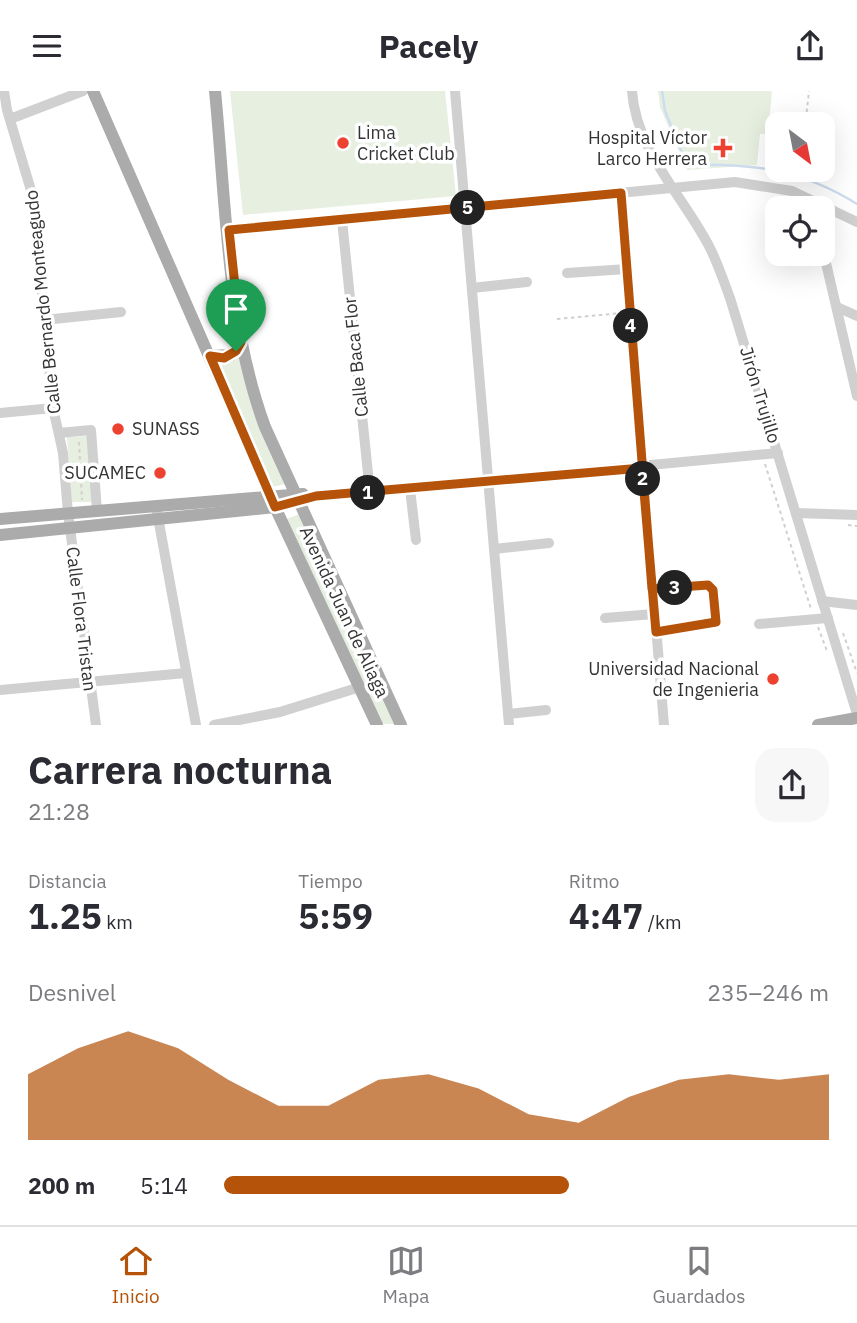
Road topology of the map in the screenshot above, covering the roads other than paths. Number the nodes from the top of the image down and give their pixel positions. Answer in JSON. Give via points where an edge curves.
{"nodes":[{"id":1,"x":5,"y":91,"type":"edge"},
{"id":2,"x":83,"y":91,"type":"edge"},
{"id":3,"x":93,"y":91,"type":"edge"},
{"id":4,"x":215,"y":91,"type":"edge"},
{"id":5,"x":456,"y":91,"type":"edge"},
{"id":6,"x":632,"y":91,"type":"edge"},
{"id":7,"x":0,"y":99,"type":"edge"},
{"id":8,"x":9,"y":114,"type":"junction"},
{"id":9,"x":672,"y":187,"type":"junction"},
{"id":10,"x":621,"y":193,"type":"junction"},
{"id":11,"x":800,"y":196,"type":"edge"},
{"id":12,"x":465,"y":208,"type":"junction"},
{"id":13,"x":835,"y":213,"type":"edge"},
{"id":14,"x":342,"y":220,"type":"junction"},
{"id":15,"x":857,"y":222,"type":"edge"},
{"id":16,"x":229,"y":230,"type":"junction"},
{"id":17,"x":827,"y":266,"type":"edge"},
{"id":18,"x":626,"y":269,"type":"junction"},
{"id":19,"x":567,"y":273,"type":"dead end"},
{"id":20,"x":527,"y":282,"type":"dead end"},
{"id":21,"x":472,"y":288,"type":"junction"},
{"id":22,"x":837,"y":307,"type":"junction"},
{"id":23,"x":121,"y":312,"type":"dead end"},
{"id":24,"x":857,"y":316,"type":"edge"},
{"id":25,"x":44,"y":320,"type":"junction"},
{"id":26,"x":241,"y":342,"type":"junction"},
{"id":27,"x":210,"y":356,"type":"junction"},
{"id":28,"x":246,"y":366,"type":"junction"},
{"id":29,"x":219,"y":375,"type":"junction"},
{"id":30,"x":857,"y":396,"type":"edge"},
{"id":31,"x":52,"y":408,"type":"junction"},
{"id":32,"x":0,"y":413,"type":"edge"},
{"id":33,"x":59,"y":433,"type":"junction"},
{"id":34,"x":778,"y":453,"type":"junction"},
{"id":35,"x":642,"y":468,"type":"junction"},
{"id":36,"x":488,"y":482,"type":"junction"},
{"id":37,"x":410,"y":489,"type":"junction"},
{"id":38,"x":370,"y":493,"type":"junction"},
{"id":39,"x":302,"y":497,"type":"junction"},
{"id":40,"x":273,"y":502,"type":"junction"},
{"id":41,"x":156,"y":506,"type":"junction"},
{"id":42,"x":90,"y":511,"type":"junction"},
{"id":43,"x":68,"y":513,"type":"junction"},
{"id":44,"x":796,"y":513,"type":"junction"},
{"id":45,"x":857,"y":515,"type":"edge"},
{"id":46,"x":0,"y":519,"type":"edge"},
{"id":47,"x":158,"y":520,"type":"junction"},
{"id":48,"x":309,"y":523,"type":"junction"},
{"id":49,"x":70,"y":529,"type":"junction"},
{"id":50,"x":288,"y":533,"type":"junction"},
{"id":51,"x":0,"y":535,"type":"edge"},
{"id":52,"x":416,"y":540,"type":"dead end"},
{"id":53,"x":549,"y":543,"type":"dead end"},
{"id":54,"x":494,"y":549,"type":"junction"},
{"id":55,"x":652,"y":589,"type":"junction"},
{"id":56,"x":822,"y":601,"type":"junction"},
{"id":57,"x":857,"y":605,"type":"edge"},
{"id":58,"x":654,"y":614,"type":"junction"},
{"id":59,"x":605,"y":618,"type":"dead end"},
{"id":60,"x":828,"y":618,"type":"junction"},
{"id":61,"x":759,"y":624,"type":"dead end"},
{"id":62,"x":656,"y":632,"type":"junction"},
{"id":63,"x":186,"y":673,"type":"junction"},
{"id":64,"x":89,"y":683,"type":"junction"},
{"id":65,"x":360,"y":687,"type":"junction"},
{"id":66,"x":0,"y":690,"type":"edge"},
{"id":67,"x":546,"y":710,"type":"dead end"},
{"id":68,"x":857,"y":716,"type":"edge"},
{"id":69,"x":508,"y":719,"type":"edge"},
{"id":70,"x":96,"y":725,"type":"edge"},
{"id":71,"x":197,"y":725,"type":"edge"},
{"id":72,"x":214,"y":725,"type":"edge"},
{"id":73,"x":377,"y":725,"type":"edge"},
{"id":74,"x":401,"y":725,"type":"edge"},
{"id":75,"x":664,"y":725,"type":"edge"},
{"id":76,"x":818,"y":725,"type":"edge"}],
"edges":[{"from":1,"to":8,"type":"street","name":"Calle Bernardo Monteagudo"},
{"from":2,"to":8,"type":"street"},
{"from":3,"to":27,"type":"main road","name":"Avenida Juan de Aliaga"},
{"from":4,"to":16,"type":"main road","name":"Avenida Juan de Aliaga"},
{"from":5,"to":12,"type":"street"},
{"from":6,"to":9,"type":"street","name":"Jirón Trujillo","via":[[638,122]]},
{"from":7,"to":8,"type":"street"},
{"from":8,"to":25,"type":"street","name":"Calle Bernardo Monteagudo","via":[[33,197]]},
{"from":9,"to":10,"type":"street"},
{"from":9,"to":11,"type":"street","via":[[735,182]]},
{"from":9,"to":34,"type":"street","name":"Jirón Trujillo","via":[[710,248],[730,298]]},
{"from":10,"to":12,"type":"street"},
{"from":10,"to":18,"type":"street"},
{"from":12,"to":14,"type":"street"},
{"from":12,"to":21,"type":"street"},
{"from":13,"to":15,"type":"street"},
{"from":14,"to":16,"type":"street"},
{"from":14,"to":38,"type":"street","name":"Calle Baca Flor"},
{"from":16,"to":26,"type":"main road","name":"Avenida Juan de Aliaga"},
{"from":17,"to":22,"type":"street"},
{"from":18,"to":19,"type":"street"},
{"from":18,"to":35,"type":"street"},
{"from":20,"to":21,"type":"street"},
{"from":21,"to":36,"type":"street"},
{"from":22,"to":24,"type":"street"},
{"from":22,"to":30,"type":"street"},
{"from":23,"to":25,"type":"street"},
{"from":25,"to":31,"type":"street","name":"Calle Bernardo Monteagudo"},
{"from":26,"to":27,"type":"main road","via":[[231,355]]},
{"from":26,"to":28,"type":"main road","name":"Avenida Juan de Aliaga"},
{"from":27,"to":29,"type":"main road","name":"Avenida Juan de Aliaga"},
{"from":28,"to":29,"type":"main road","via":[[231,363]]},
{"from":28,"to":39,"type":"main road","name":"Avenida Juan de Aliaga","via":[[265,426]]},
{"from":29,"to":40,"type":"main road","name":"Avenida Juan de Aliaga"},
{"from":31,"to":32,"type":"street"},
{"from":31,"to":33,"type":"street","name":"Calle Bernardo Monteagudo"},
{"from":33,"to":42,"type":"street","name":"Calle Bernardo Monteagudo","via":[[91,430]]},
{"from":33,"to":43,"type":"street","name":"Calle Bernardo Monteagudo"},
{"from":34,"to":35,"type":"street"},
{"from":34,"to":44,"type":"street","name":"Jirón Trujillo"},
{"from":35,"to":36,"type":"street"},
{"from":35,"to":55,"type":"street"},
{"from":36,"to":37,"type":"street"},
{"from":36,"to":54,"type":"street"},
{"from":37,"to":38,"type":"street"},
{"from":37,"to":52,"type":"street"},
{"from":38,"to":39,"type":"street"},
{"from":39,"to":40,"type":"main road"},
{"from":39,"to":48,"type":"main road","name":"Avenida Juan de Aliaga"},
{"from":40,"to":41,"type":"main road"},
{"from":40,"to":47,"type":"main road"},
{"from":40,"to":50,"type":"main road","name":"Avenida Juan de Aliaga"},
{"from":41,"to":42,"type":"main road"},
{"from":41,"to":47,"type":"street"},
{"from":42,"to":43,"type":"main road"},
{"from":43,"to":46,"type":"main road"},
{"from":43,"to":49,"type":"street","name":"Calle Flora Tristan"},
{"from":44,"to":45,"type":"street"},
{"from":44,"to":56,"type":"street","name":"Jirón Trujillo"},
{"from":47,"to":49,"type":"main road"},
{"from":47,"to":63,"type":"street"},
{"from":48,"to":50,"type":"main road","via":[[294,519]]},
{"from":48,"to":74,"type":"main road","name":"Avenida Juan de Aliaga"},
{"from":49,"to":51,"type":"main road"},
{"from":49,"to":64,"type":"street","name":"Calle Flora Tristan"},
{"from":50,"to":65,"type":"main road","name":"Avenida Juan de Aliaga"},
{"from":53,"to":54,"type":"street"},
{"from":54,"to":69,"type":"street"},
{"from":55,"to":58,"type":"street"},
{"from":55,"to":62,"type":"street","via":[[708,585],[713,590],[714,623]]},
{"from":56,"to":57,"type":"street"},
{"from":56,"to":60,"type":"street","name":"Jirón Trujillo"},
{"from":58,"to":59,"type":"street"},
{"from":58,"to":62,"type":"street"},
{"from":60,"to":61,"type":"street"},
{"from":60,"to":68,"type":"street","name":"Jirón Trujillo"},
{"from":62,"to":75,"type":"street"},
{"from":63,"to":64,"type":"street"},
{"from":63,"to":71,"type":"street"},
{"from":64,"to":66,"type":"street"},
{"from":64,"to":70,"type":"street","name":"Calle Flora Tristan"},
{"from":65,"to":72,"type":"street","via":[[271,714]]},
{"from":65,"to":73,"type":"main road","name":"Avenida Juan de Aliaga"},
{"from":67,"to":69,"type":"street"},
{"from":68,"to":76,"type":"main road"}]}
